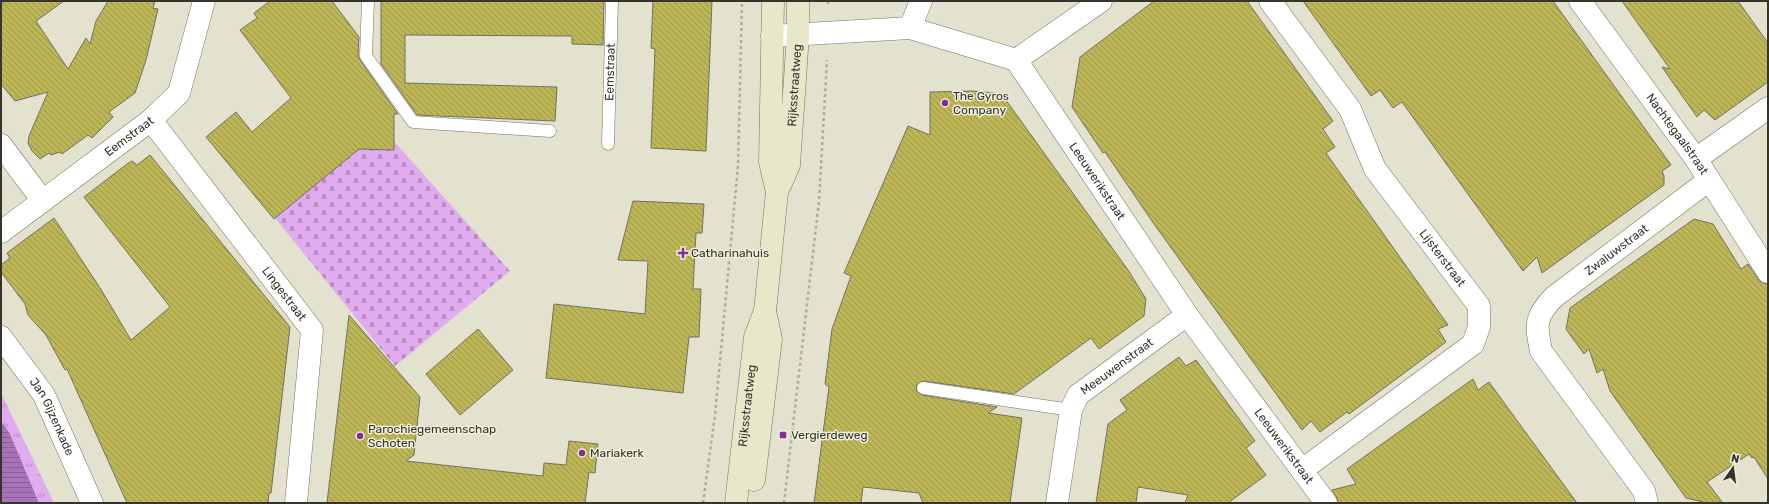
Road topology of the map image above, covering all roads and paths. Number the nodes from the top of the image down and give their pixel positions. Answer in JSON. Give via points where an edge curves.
{"nodes":[{"id":1,"x":204,"y":1,"type":"edge"},
{"id":2,"x":368,"y":1,"type":"edge"},
{"id":3,"x":612,"y":1,"type":"edge"},
{"id":4,"x":742,"y":1,"type":"edge"},
{"id":5,"x":773,"y":1,"type":"edge"},
{"id":6,"x":798,"y":1,"type":"edge"},
{"id":7,"x":921,"y":1,"type":"edge"},
{"id":8,"x":1101,"y":1,"type":"edge"},
{"id":9,"x":1270,"y":1,"type":"edge"},
{"id":10,"x":1580,"y":1,"type":"edge"},
{"id":11,"x":910,"y":28,"type":"junction"},
{"id":12,"x":829,"y":33,"type":"junction"},
{"id":13,"x":798,"y":35,"type":"junction"},
{"id":14,"x":772,"y":36,"type":"junction"},
{"id":15,"x":1016,"y":60,"type":"junction"},
{"id":16,"x":1768,"y":108,"type":"edge"},
{"id":17,"x":151,"y":120,"type":"junction"},
{"id":18,"x":550,"y":131,"type":"dead end"},
{"id":19,"x":608,"y":144,"type":"dead end"},
{"id":20,"x":1,"y":145,"type":"edge"},
{"id":21,"x":1696,"y":159,"type":"junction"},
{"id":22,"x":1709,"y":180,"type":"junction"},
{"id":23,"x":777,"y":192,"type":"junction"},
{"id":24,"x":43,"y":201,"type":"junction"},
{"id":25,"x":1,"y":232,"type":"edge"},
{"id":26,"x":1768,"y":272,"type":"edge"},
{"id":27,"x":765,"y":311,"type":"junction"},
{"id":28,"x":1188,"y":315,"type":"junction"},
{"id":29,"x":1,"y":337,"type":"edge"},
{"id":30,"x":923,"y":388,"type":"dead end"},
{"id":31,"x":1071,"y":410,"type":"junction"},
{"id":32,"x":1302,"y":470,"type":"junction"},
{"id":33,"x":92,"y":503,"type":"edge"},
{"id":34,"x":296,"y":503,"type":"edge"},
{"id":35,"x":703,"y":503,"type":"edge"},
{"id":36,"x":736,"y":503,"type":"edge"},
{"id":37,"x":751,"y":503,"type":"edge"},
{"id":38,"x":784,"y":503,"type":"edge"},
{"id":39,"x":1057,"y":503,"type":"edge"},
{"id":40,"x":1326,"y":503,"type":"edge"},
{"id":41,"x":1647,"y":503,"type":"edge"}],
"edges":[{"from":1,"to":17,"type":"street","name":"Eemstraat","via":[[179,93]]},
{"from":2,"to":18,"type":"lane","via":[[366,56],[413,122]]},
{"from":3,"to":19,"type":"lane","name":"Eemstraat"},
{"from":4,"to":35,"type":"path","via":[[738,166],[715,415]]},
{"from":5,"to":14,"type":"main road","name":"Rijksstraatweg"},
{"from":6,"to":13,"type":"main road","name":"Rijksstraatweg"},
{"from":7,"to":11,"type":"street"},
{"from":8,"to":15,"type":"street"},
{"from":9,"to":32,"type":"street","name":"Lijsterstraat","via":[[1350,110],[1375,169],[1479,306],[1479,327],[1473,344]]},
{"from":10,"to":21,"type":"street","name":"Nachtegaalstraat"},
{"from":11,"to":12,"type":"street"},
{"from":11,"to":15,"type":"street"},
{"from":12,"to":13,"type":"street"},
{"from":12,"to":38,"type":"path","via":[[818,201]]},
{"from":13,"to":14,"type":"street"},
{"from":13,"to":23,"type":"main road","name":"Rijksstraatweg","via":[[789,164]]},
{"from":14,"to":23,"type":"main road","name":"Rijksstraatweg","via":[[770,162]]},
{"from":15,"to":28,"type":"street","name":"Leeuwerikstraat"},
{"from":16,"to":21,"type":"street"},
{"from":17,"to":24,"type":"street","name":"Eemstraat"},
{"from":17,"to":34,"type":"street","name":"Lingestraat","via":[[312,330]]},
{"from":20,"to":24,"type":"street"},
{"from":21,"to":22,"type":"street","name":"Nachtegaalstraat"},
{"from":22,"to":26,"type":"street","name":"Nachtegaalstraat"},
{"from":22,"to":41,"type":"street","name":"Zwaluwstraat","via":[[1554,297],[1541,310],[1537,330],[1541,351],[1644,492]]},
{"from":23,"to":27,"type":"main road","name":"Rijksstraatweg"},
{"from":24,"to":25,"type":"street","name":"Eemstraat"},
{"from":27,"to":36,"type":"main road","name":"Rijksstraatweg","via":[[755,337]]},
{"from":27,"to":37,"type":"main road","name":"Rijksstraatweg","via":[[771,339]]},
{"from":28,"to":31,"type":"street","name":"Meeuwenstraat","via":[[1078,395]]},
{"from":28,"to":32,"type":"street","name":"Leeuwerikstraat"},
{"from":29,"to":33,"type":"street","name":"Jan Gijzenkade","via":[[44,395]]},
{"from":30,"to":31,"type":"lane"},
{"from":31,"to":39,"type":"street","name":"Meeuwenstraat"},
{"from":32,"to":40,"type":"street","name":"Leeuwerikstraat"}]}
